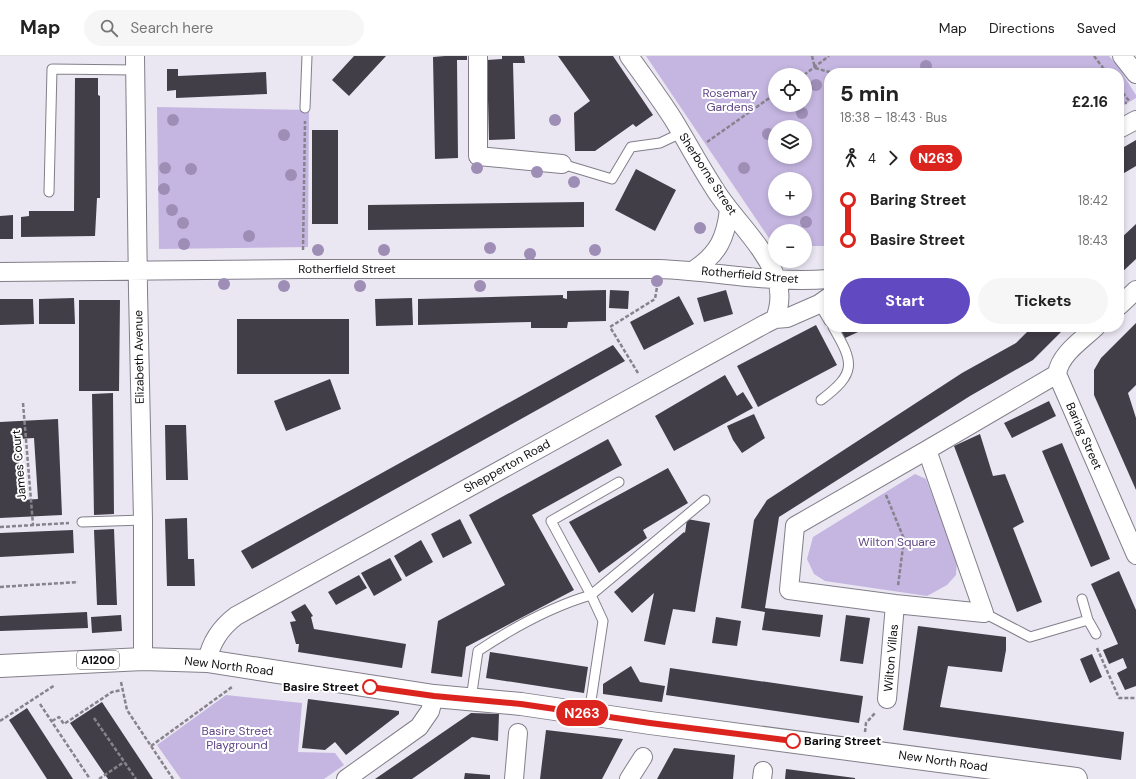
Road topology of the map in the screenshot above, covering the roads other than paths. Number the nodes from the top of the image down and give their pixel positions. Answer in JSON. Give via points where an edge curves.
{"nodes":[{"id":1,"x":307,"y":56,"type":"edge"},
{"id":2,"x":478,"y":56,"type":"edge"},
{"id":3,"x":629,"y":56,"type":"edge"},
{"id":4,"x":1122,"y":56,"type":"edge"},
{"id":5,"x":135,"y":63,"type":"edge"},
{"id":6,"x":1136,"y":74,"type":"edge"},
{"id":7,"x":305,"y":108,"type":"road end"},
{"id":8,"x":1133,"y":112,"type":"edge"},
{"id":9,"x":1124,"y":123,"type":"edge"},
{"id":10,"x":681,"y":134,"type":"junction"},
{"id":11,"x":562,"y":164,"type":"joint"},
{"id":12,"x":49,"y":192,"type":"dead end"},
{"id":13,"x":729,"y":209,"type":"junction"},
{"id":14,"x":138,"y":270,"type":"junction"},
{"id":15,"x":694,"y":270,"type":"junction"},
{"id":16,"x":0,"y":272,"type":"edge"},
{"id":17,"x":824,"y":278,"type":"edge"},
{"id":18,"x":777,"y":280,"type":"junction"},
{"id":19,"x":1136,"y":290,"type":"edge"},
{"id":20,"x":824,"y":301,"type":"edge"},
{"id":21,"x":1124,"y":301,"type":"edge"},
{"id":22,"x":775,"y":319,"type":"junction"},
{"id":23,"x":836,"y":332,"type":"edge"},
{"id":24,"x":1091,"y":332,"type":"edge"},
{"id":25,"x":1057,"y":374,"type":"junction"},
{"id":26,"x":821,"y":400,"type":"dead end"},
{"id":27,"x":927,"y":450,"type":"junction"},
{"id":28,"x":618,"y":482,"type":"dead end"},
{"id":29,"x":705,"y":500,"type":"dead end"},
{"id":30,"x":143,"y":520,"type":"junction"},
{"id":31,"x":82,"y":522,"type":"road end"},
{"id":32,"x":1136,"y":555,"type":"edge"},
{"id":33,"x":591,"y":596,"type":"junction"},
{"id":34,"x":1082,"y":599,"type":"dead end"},
{"id":35,"x":895,"y":604,"type":"junction"},
{"id":36,"x":984,"y":612,"type":"junction"},
{"id":37,"x":1088,"y":620,"type":"junction"},
{"id":38,"x":1096,"y":634,"type":"road end"},
{"id":39,"x":143,"y":658,"type":"junction"},
{"id":40,"x":207,"y":661,"type":"junction"},
{"id":41,"x":0,"y":666,"type":"edge"},
{"id":42,"x":434,"y":696,"type":"junction"},
{"id":43,"x":887,"y":698,"type":"road end"},
{"id":44,"x":471,"y":699,"type":"junction"},
{"id":45,"x":589,"y":714,"type":"junction"},
{"id":46,"x":518,"y":733,"type":"dead end"},
{"id":47,"x":643,"y":757,"type":"dead end"},
{"id":48,"x":346,"y":779,"type":"edge"},
{"id":49,"x":514,"y":779,"type":"edge"},
{"id":50,"x":630,"y":779,"type":"edge"},
{"id":51,"x":1076,"y":779,"type":"edge"}],
"edges":[{"from":1,"to":7,"type":"lane"},
{"from":2,"to":11,"type":"street","via":[[478,156]]},
{"from":3,"to":10,"type":"street","name":"Sherborne Street"},
{"from":4,"to":6,"type":"street"},
{"from":5,"to":12,"type":"lane","via":[[52,69]]},
{"from":5,"to":14,"type":"street","name":"Elizabeth Avenue"},
{"from":8,"to":9,"type":"street"},
{"from":10,"to":11,"type":"lane","via":[[660,143],[631,147],[612,179]]},
{"from":10,"to":13,"type":"street","name":"Sherborne Street"},
{"from":13,"to":15,"type":"street","name":"Rotherfield Street","via":[[728,224],[716,252]]},
{"from":13,"to":18,"type":"street","name":"Sherborne Street","via":[[745,227]]},
{"from":14,"to":15,"type":"street","name":"Rotherfield Street"},
{"from":14,"to":16,"type":"street","name":"Rotherfield Street"},
{"from":14,"to":30,"type":"street","name":"Elizabeth Avenue"},
{"from":15,"to":18,"type":"street","name":"Rotherfield Street"},
{"from":17,"to":18,"type":"street","name":"Rotherfield Street"},
{"from":18,"to":22,"type":"street","name":"Sherborne Street","via":[[780,300]]},
{"from":19,"to":21,"type":"street"},
{"from":20,"to":22,"type":"street","name":"Shepperton Road","via":[[787,318]]},
{"from":22,"to":40,"type":"street","name":"Shepperton Road","via":[[236,616],[219,632],[209,650]]},
{"from":23,"to":26,"type":"lane","via":[[849,358],[849,368],[834,390]]},
{"from":24,"to":25,"type":"street","via":[[1064,357],[1058,365]]},
{"from":25,"to":27,"type":"street"},
{"from":25,"to":32,"type":"street","name":"Baring Street"},
{"from":27,"to":35,"type":"street","via":[[795,526],[789,590]]},
{"from":27,"to":36,"type":"street"},
{"from":28,"to":33,"type":"lane","via":[[552,521]]},
{"from":29,"to":33,"type":"lane"},
{"from":30,"to":31,"type":"lane"},
{"from":30,"to":39,"type":"street","name":"Elizabeth Avenue"},
{"from":33,"to":44,"type":"lane","via":[[564,603],[506,632],[478,651]]},
{"from":33,"to":45,"type":"lane","via":[[603,621]]},
{"from":34,"to":37,"type":"lane"},
{"from":35,"to":36,"type":"street"},
{"from":35,"to":43,"type":"street","name":"Wilton Villas"},
{"from":36,"to":37,"type":"lane","via":[[1030,637]]},
{"from":37,"to":38,"type":"lane"},
{"from":39,"to":40,"type":"main road","name":"New North Road","number":"A1200"},
{"from":39,"to":41,"type":"main road","name":"New North Road","number":"A1200"},
{"from":40,"to":42,"type":"main road","name":"New North Road","number":"A1200"},
{"from":42,"to":44,"type":"main road","name":"New North Road","number":"A1200"},
{"from":42,"to":48,"type":"street","via":[[430,711],[419,727]]},
{"from":44,"to":45,"type":"main road","name":"New North Road","number":"A1200"},
{"from":45,"to":51,"type":"main road","name":"New North Road","number":"A1200"},
{"from":46,"to":49,"type":"street"},
{"from":47,"to":50,"type":"street"}]}
